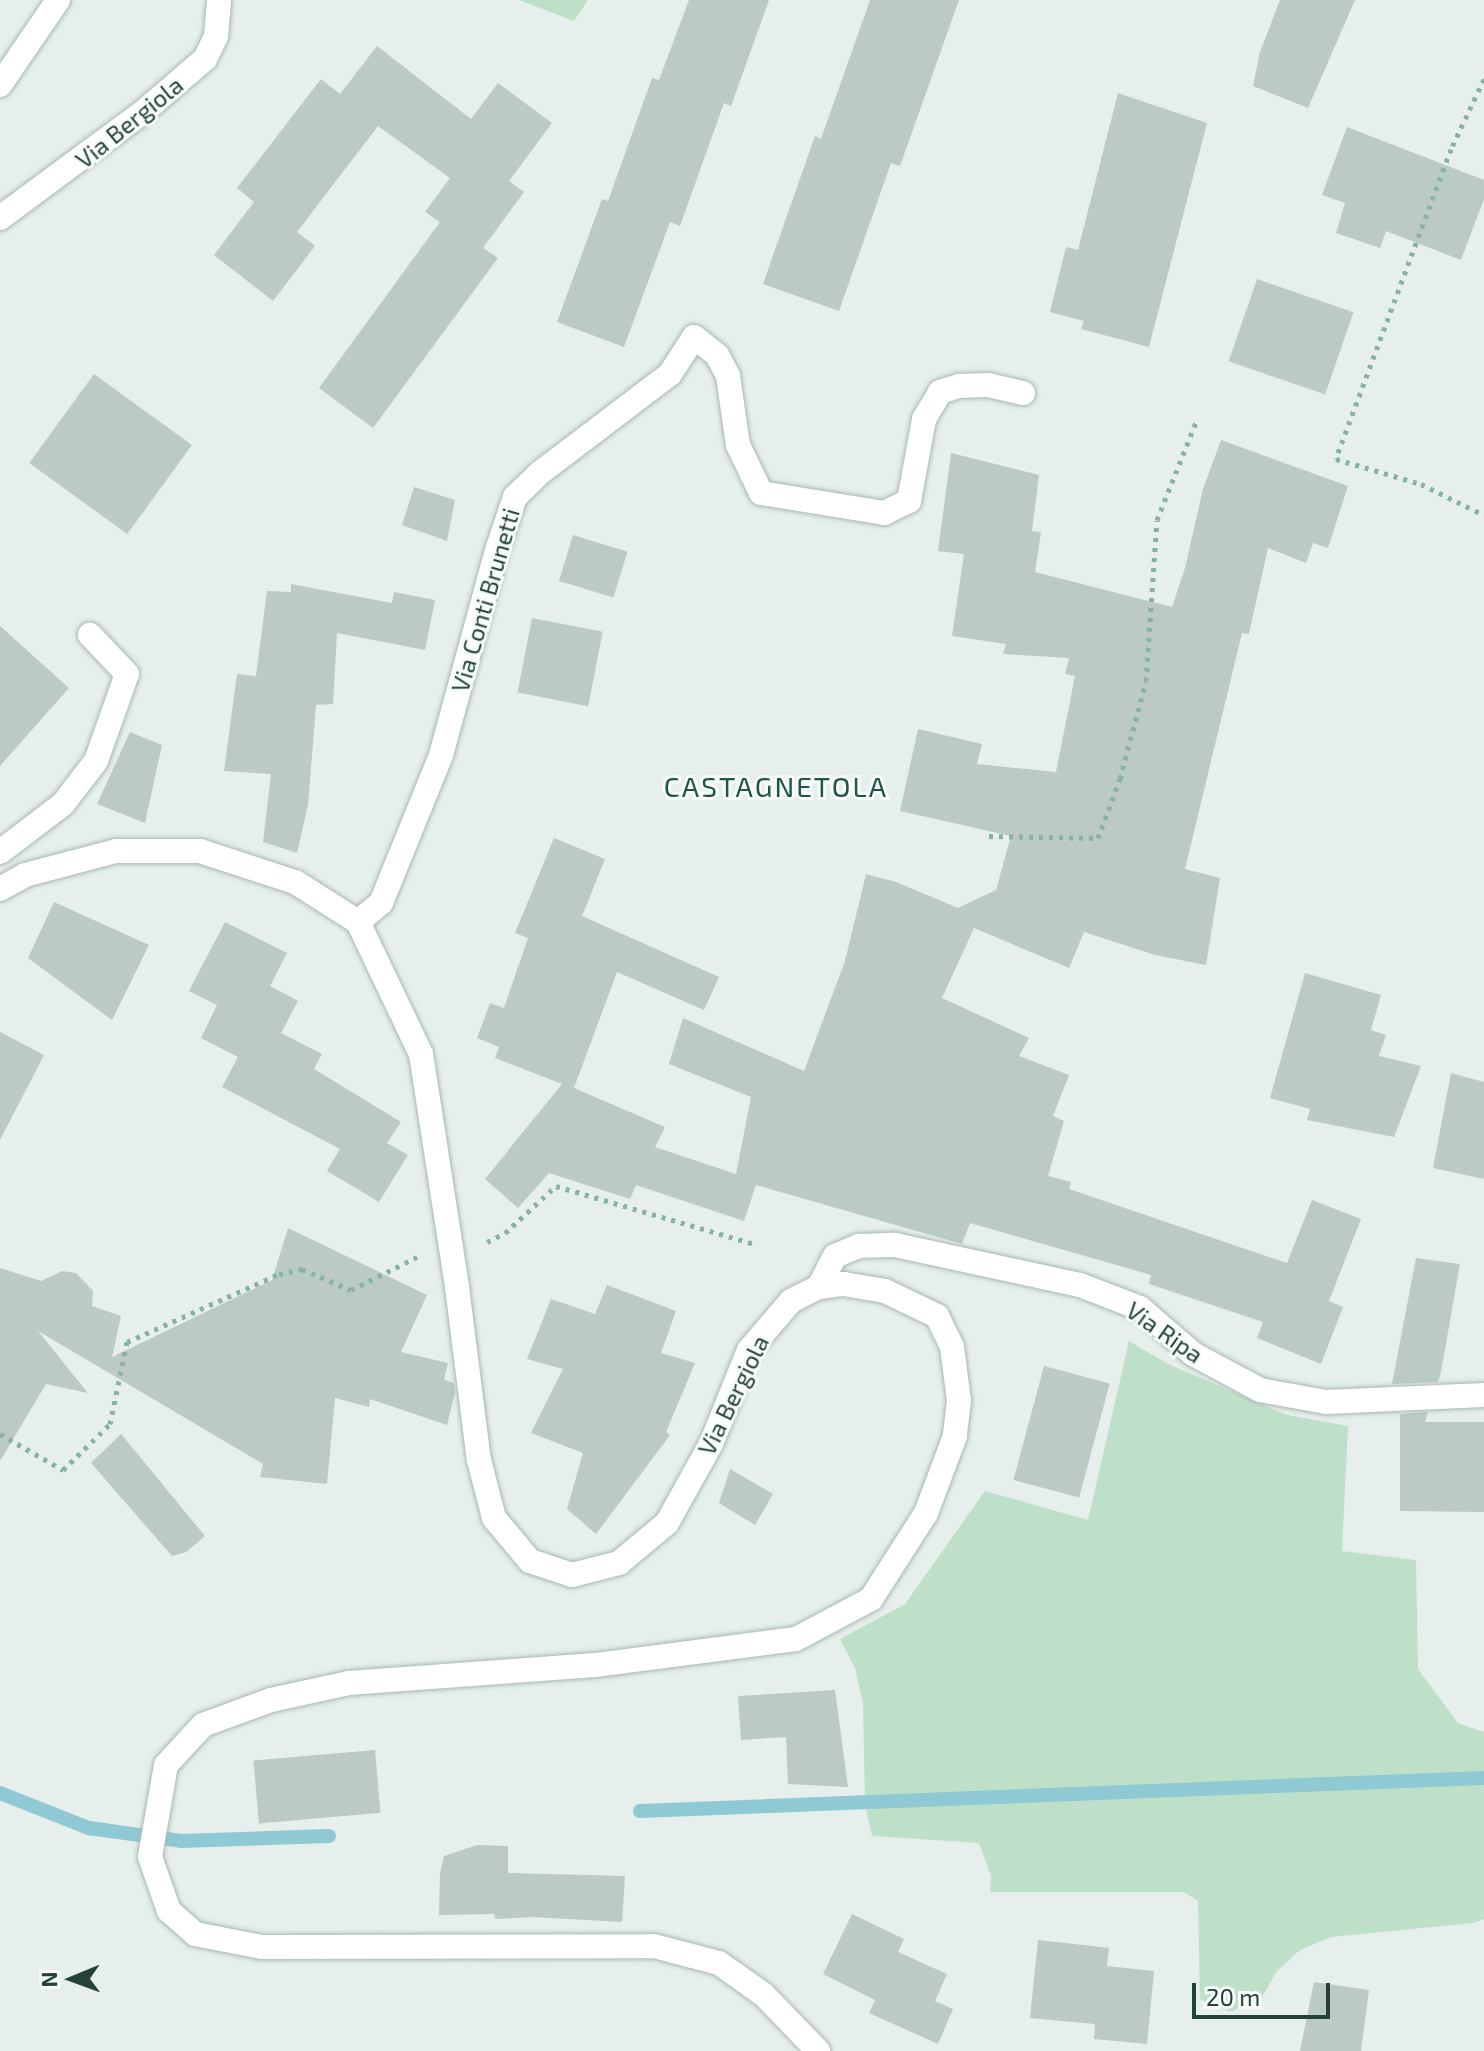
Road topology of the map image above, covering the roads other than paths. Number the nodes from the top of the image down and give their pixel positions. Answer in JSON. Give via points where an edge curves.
{"nodes":[{"id":1,"x":58,"y":0,"type":"edge"},
{"id":2,"x":219,"y":0,"type":"edge"},
{"id":3,"x":0,"y":85,"type":"edge"},
{"id":4,"x":0,"y":218,"type":"edge"},
{"id":5,"x":1023,"y":393,"type":"dead end"},
{"id":6,"x":90,"y":635,"type":"dead end"},
{"id":7,"x":0,"y":852,"type":"edge"},
{"id":8,"x":0,"y":889,"type":"edge"},
{"id":9,"x":358,"y":922,"type":"junction"},
{"id":10,"x":819,"y":1287,"type":"junction"},
{"id":11,"x":1484,"y":1395,"type":"edge"},
{"id":12,"x":818,"y":2051,"type":"edge"}],
"edges":[{"from":1,"to":3,"type":"street"},
{"from":2,"to":4,"type":"street","name":"Via Bergiola","via":[[216,36],[205,59],[98,148]]},
{"from":5,"to":9,"type":"street","name":"Via Conti Brunetti","via":[[988,385],[940,392],[924,419],[909,501],[884,513],[761,493],[738,445],[728,376],[717,355],[694,337],[670,374],[515,497],[441,755],[381,903]]},
{"from":6,"to":7,"type":"street","via":[[127,674],[96,761],[63,804]]},
{"from":8,"to":9,"type":"street","via":[[25,875],[116,851],[200,851],[295,882]]},
{"from":9,"to":10,"type":"street","name":"Via Bergiola","via":[[421,1054],[479,1460],[494,1518],[530,1561],[572,1575],[619,1563],[667,1523],[711,1444],[749,1350],[791,1301]]},
{"from":10,"to":11,"type":"street","name":"Via Ripa","via":[[835,1256],[859,1246],[895,1245],[1080,1285],[1140,1308],[1193,1354],[1260,1390],[1326,1402]]},
{"from":10,"to":12,"type":"street","via":[[844,1284],[914,1302],[937,1316],[952,1347],[959,1401],[945,1471],[926,1513],[871,1599],[796,1639],[595,1665],[349,1683],[271,1700],[203,1725],[166,1765],[150,1857],[169,1911],[195,1934],[262,1947],[654,1946],[719,1963],[764,1995]]}]}
